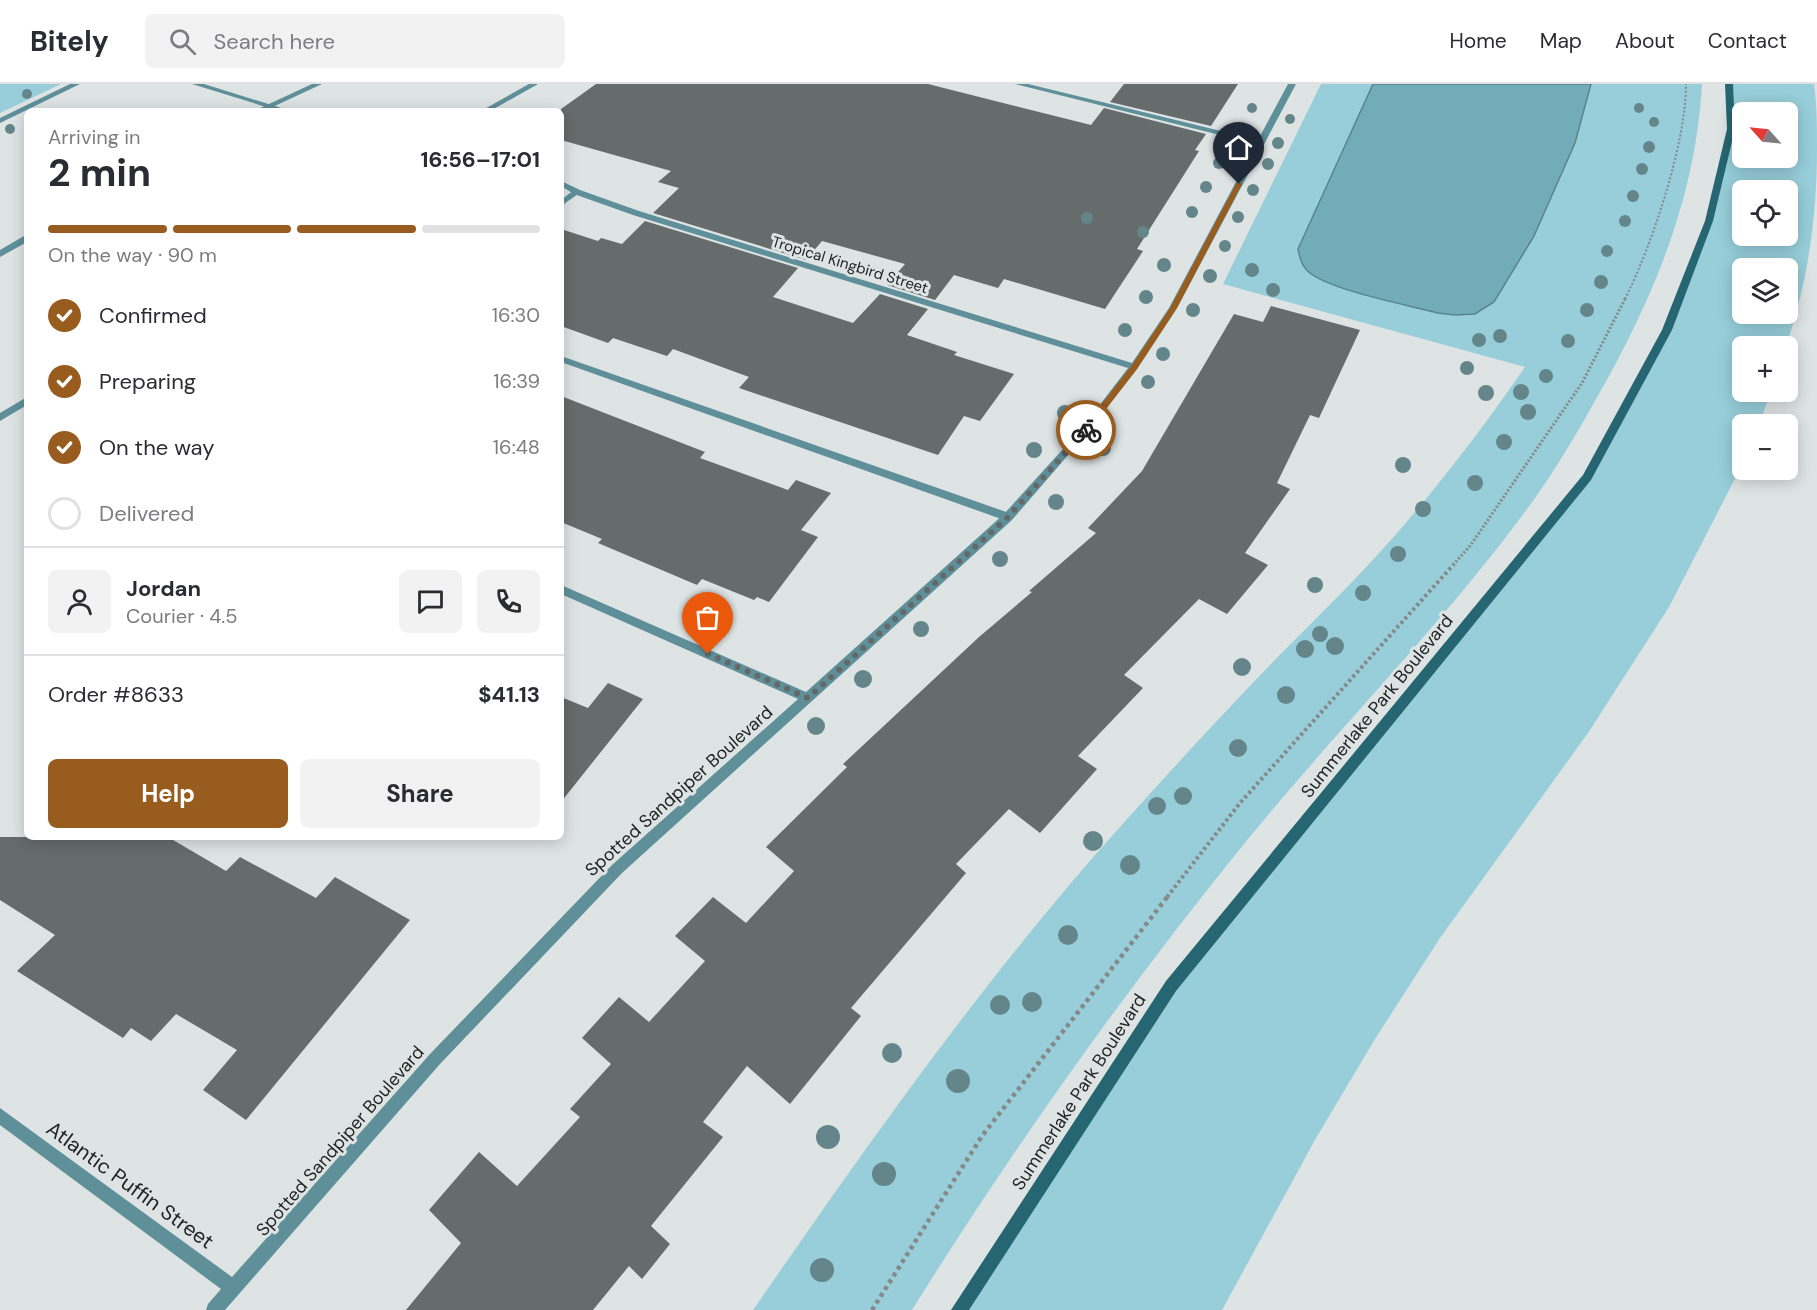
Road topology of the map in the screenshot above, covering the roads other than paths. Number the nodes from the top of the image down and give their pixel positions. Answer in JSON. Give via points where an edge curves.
{"nodes":[{"id":1,"x":76,"y":84,"type":"edge"},
{"id":2,"x":196,"y":84,"type":"edge"},
{"id":3,"x":318,"y":84,"type":"edge"},
{"id":4,"x":534,"y":84,"type":"edge"},
{"id":5,"x":1019,"y":84,"type":"edge"},
{"id":6,"x":1292,"y":84,"type":"edge"},
{"id":7,"x":1729,"y":84,"type":"edge"},
{"id":8,"x":269,"y":106,"type":"junction"},
{"id":9,"x":27,"y":108,"type":"edge"},
{"id":10,"x":265,"y":108,"type":"edge"},
{"id":11,"x":276,"y":108,"type":"edge"},
{"id":12,"x":490,"y":108,"type":"edge"},
{"id":13,"x":24,"y":109,"type":"edge"},
{"id":14,"x":0,"y":121,"type":"edge"},
{"id":15,"x":1261,"y":142,"type":"junction"},
{"id":16,"x":564,"y":185,"type":"edge"},
{"id":17,"x":577,"y":192,"type":"junction"},
{"id":18,"x":564,"y":202,"type":"edge"},
{"id":19,"x":24,"y":240,"type":"edge"},
{"id":20,"x":0,"y":254,"type":"edge"},
{"id":21,"x":564,"y":360,"type":"edge"},
{"id":22,"x":1134,"y":367,"type":"junction"},
{"id":23,"x":24,"y":402,"type":"edge"},
{"id":24,"x":0,"y":418,"type":"edge"},
{"id":25,"x":1008,"y":517,"type":"junction"},
{"id":26,"x":564,"y":590,"type":"edge"},
{"id":27,"x":808,"y":698,"type":"junction"},
{"id":28,"x":0,"y":1116,"type":"edge"},
{"id":29,"x":234,"y":1288,"type":"junction"},
{"id":30,"x":214,"y":1310,"type":"edge"},
{"id":31,"x":959,"y":1310,"type":"edge"}],
"edges":[{"from":1,"to":9,"type":"street"},
{"from":2,"to":8,"type":"street"},
{"from":3,"to":8,"type":"street"},
{"from":4,"to":12,"type":"street"},
{"from":5,"to":15,"type":"street"},
{"from":6,"to":15,"type":"street","name":"Spotted Sandpiper Boulevard"},
{"from":7,"to":31,"type":"main road","name":"Summerlake Park Boulevard","via":[[1731,129],[1708,221],[1667,330],[1587,477],[1171,986]]},
{"from":8,"to":10,"type":"street"},
{"from":8,"to":11,"type":"street"},
{"from":13,"to":14,"type":"street"},
{"from":15,"to":22,"type":"street","name":"Spotted Sandpiper Boulevard","via":[[1173,308]]},
{"from":16,"to":17,"type":"street","name":"Tropical Kingbird Street"},
{"from":17,"to":18,"type":"street"},
{"from":17,"to":22,"type":"street","name":"Tropical Kingbird Street"},
{"from":19,"to":20,"type":"street"},
{"from":21,"to":25,"type":"street"},
{"from":22,"to":25,"type":"street","name":"Spotted Sandpiper Boulevard","via":[[1085,430]]},
{"from":23,"to":24,"type":"street"},
{"from":25,"to":27,"type":"street","name":"Spotted Sandpiper Boulevard"},
{"from":26,"to":27,"type":"street"},
{"from":27,"to":29,"type":"street","name":"Spotted Sandpiper Boulevard","via":[[617,869],[435,1059]]},
{"from":28,"to":29,"type":"street","name":"Atlantic Puffin Street"},
{"from":29,"to":30,"type":"street","name":"Spotted Sandpiper Boulevard"}]}
